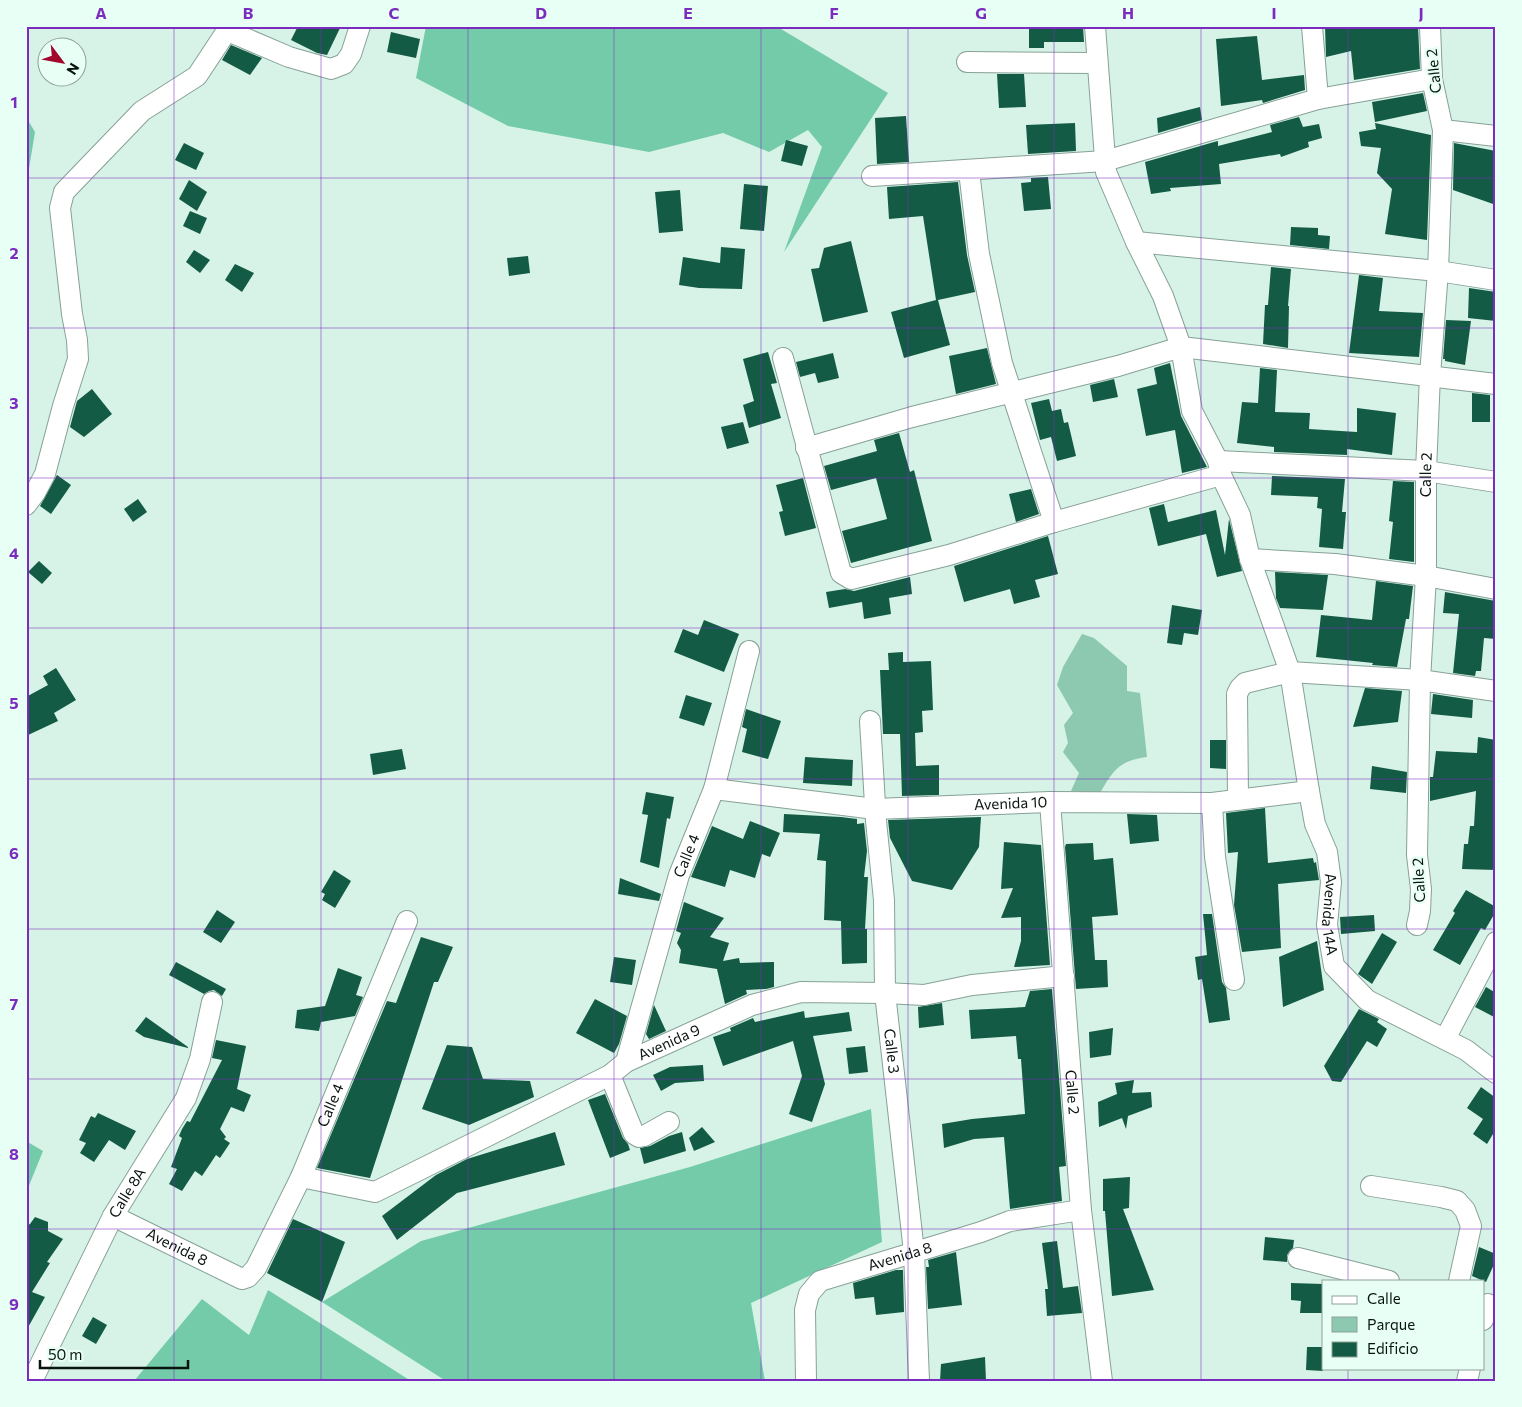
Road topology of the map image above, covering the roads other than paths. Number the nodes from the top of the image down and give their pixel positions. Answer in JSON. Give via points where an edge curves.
{"nodes":[{"id":1,"x":360,"y":26,"type":"edge"},
{"id":2,"x":1095,"y":26,"type":"edge"},
{"id":3,"x":1312,"y":26,"type":"edge"},
{"id":4,"x":1430,"y":26,"type":"edge"},
{"id":5,"x":229,"y":29,"type":"edge"},
{"id":6,"x":967,"y":62,"type":"dead end"},
{"id":7,"x":1097,"y":63,"type":"junction"},
{"id":8,"x":1432,"y":79,"type":"junction"},
{"id":9,"x":1318,"y":99,"type":"junction"},
{"id":10,"x":1443,"y":130,"type":"junction"},
{"id":11,"x":1496,"y":136,"type":"edge"},
{"id":12,"x":1105,"y":161,"type":"junction"},
{"id":13,"x":969,"y":171,"type":"junction"},
{"id":14,"x":872,"y":176,"type":"dead end"},
{"id":15,"x":1136,"y":242,"type":"junction"},
{"id":16,"x":1438,"y":271,"type":"junction"},
{"id":17,"x":1496,"y":280,"type":"edge"},
{"id":18,"x":1181,"y":347,"type":"junction"},
{"id":19,"x":782,"y":358,"type":"dead end"},
{"id":20,"x":1430,"y":375,"type":"junction"},
{"id":21,"x":1496,"y":384,"type":"edge"},
{"id":22,"x":1012,"y":391,"type":"junction"},
{"id":23,"x":806,"y":448,"type":"junction"},
{"id":24,"x":1219,"y":468,"type":"junction"},
{"id":25,"x":1426,"y":471,"type":"junction"},
{"id":26,"x":1496,"y":482,"type":"edge"},
{"id":27,"x":26,"y":505,"type":"edge"},
{"id":28,"x":1054,"y":522,"type":"junction"},
{"id":29,"x":1250,"y":559,"type":"junction"},
{"id":30,"x":1426,"y":576,"type":"junction"},
{"id":31,"x":1496,"y":589,"type":"edge"},
{"id":32,"x":749,"y":651,"type":"dead end"},
{"id":33,"x":1290,"y":672,"type":"junction"},
{"id":34,"x":1420,"y":680,"type":"junction"},
{"id":35,"x":1496,"y":691,"type":"edge"},
{"id":36,"x":870,"y":721,"type":"dead end"},
{"id":37,"x":714,"y":788,"type":"junction"},
{"id":38,"x":1308,"y":791,"type":"junction"},
{"id":39,"x":1238,"y":799,"type":"junction"},
{"id":40,"x":1050,"y":802,"type":"junction"},
{"id":41,"x":1212,"y":803,"type":"junction"},
{"id":42,"x":875,"y":809,"type":"junction"},
{"id":43,"x":407,"y":921,"type":"dead end"},
{"id":44,"x":1417,"y":924,"type":"dead end"},
{"id":45,"x":1496,"y":942,"type":"edge"},
{"id":46,"x":1064,"y":976,"type":"junction"},
{"id":47,"x":1234,"y":980,"type":"dead end"},
{"id":48,"x":885,"y":993,"type":"junction"},
{"id":49,"x":212,"y":1002,"type":"dead end"},
{"id":50,"x":1445,"y":1039,"type":"junction"},
{"id":51,"x":626,"y":1062,"type":"junction"},
{"id":52,"x":1496,"y":1072,"type":"edge"},
{"id":53,"x":610,"y":1075,"type":"junction"},
{"id":54,"x":669,"y":1122,"type":"dead end"},
{"id":55,"x":301,"y":1178,"type":"junction"},
{"id":56,"x":1371,"y":1186,"type":"dead end"},
{"id":57,"x":1081,"y":1210,"type":"junction"},
{"id":58,"x":113,"y":1216,"type":"junction"},
{"id":59,"x":914,"y":1252,"type":"junction"},
{"id":60,"x":1298,"y":1258,"type":"dead end"},
{"id":61,"x":242,"y":1279,"type":"joint"},
{"id":62,"x":1385,"y":1280,"type":"edge"},
{"id":63,"x":1459,"y":1280,"type":"edge"},
{"id":64,"x":32,"y":1381,"type":"edge"},
{"id":65,"x":806,"y":1381,"type":"edge"},
{"id":66,"x":919,"y":1381,"type":"edge"},
{"id":67,"x":1102,"y":1381,"type":"edge"}],
"edges":[{"from":1,"to":5,"type":"street","via":[[351,54],[344,64],[331,69],[289,57]]},
{"from":2,"to":7,"type":"street","name":"Avenida 14A"},
{"from":3,"to":9,"type":"street"},
{"from":4,"to":8,"type":"street","name":"Calle 2"},
{"from":5,"to":27,"type":"street","via":[[197,76],[142,111],[64,192],[60,208],[78,359],[45,474]]},
{"from":6,"to":7,"type":"street"},
{"from":7,"to":12,"type":"street","name":"Avenida 14A"},
{"from":8,"to":9,"type":"street"},
{"from":8,"to":10,"type":"street","name":"Calle 2"},
{"from":9,"to":12,"type":"street"},
{"from":10,"to":11,"type":"street"},
{"from":10,"to":16,"type":"street","name":"Calle 2"},
{"from":12,"to":13,"type":"street"},
{"from":12,"to":15,"type":"street","name":"Avenida 14A","via":[[1106,172]]},
{"from":13,"to":14,"type":"street"},
{"from":13,"to":22,"type":"street","via":[[979,254],[1002,362]]},
{"from":15,"to":16,"type":"street"},
{"from":15,"to":18,"type":"street","name":"Avenida 14A","via":[[1163,296]]},
{"from":16,"to":17,"type":"street"},
{"from":16,"to":20,"type":"street","name":"Calle 2"},
{"from":18,"to":20,"type":"street"},
{"from":18,"to":22,"type":"street","via":[[1118,366]]},
{"from":18,"to":24,"type":"street","name":"Avenida 14A","via":[[1192,412]]},
{"from":19,"to":23,"type":"street"},
{"from":20,"to":21,"type":"street"},
{"from":20,"to":25,"type":"street","name":"Calle 2"},
{"from":22,"to":23,"type":"street"},
{"from":22,"to":28,"type":"street"},
{"from":23,"to":28,"type":"street","via":[[841,573],[851,579],[949,555]]},
{"from":24,"to":25,"type":"street"},
{"from":24,"to":28,"type":"street"},
{"from":24,"to":29,"type":"street","name":"Avenida 14A","via":[[1240,515]]},
{"from":25,"to":26,"type":"street"},
{"from":25,"to":30,"type":"street","name":"Calle 2"},
{"from":29,"to":30,"type":"street","via":[[1335,564]]},
{"from":29,"to":33,"type":"street","name":"Avenida 14A"},
{"from":30,"to":31,"type":"street"},
{"from":30,"to":34,"type":"street","name":"Calle 2"},
{"from":32,"to":37,"type":"street","name":"Calle 4"},
{"from":33,"to":34,"type":"street"},
{"from":33,"to":38,"type":"street","name":"Avenida 14A"},
{"from":33,"to":39,"type":"street","via":[[1246,683],[1236,694]]},
{"from":34,"to":35,"type":"street"},
{"from":34,"to":44,"type":"street","name":"Calle 2","via":[[1417,855],[1421,889]]},
{"from":36,"to":42,"type":"street","name":"Calle 3"},
{"from":37,"to":42,"type":"street","name":"Avenida 10"},
{"from":37,"to":51,"type":"street","name":"Calle 4","via":[[679,875]]},
{"from":38,"to":39,"type":"street","name":"Avenida 10"},
{"from":38,"to":50,"type":"street","name":"Avenida 14A","via":[[1315,824],[1327,852],[1331,882],[1327,925],[1334,966],[1367,1000]]},
{"from":39,"to":41,"type":"street","name":"Avenida 10"},
{"from":40,"to":41,"type":"street","name":"Avenida 10"},
{"from":40,"to":42,"type":"street","name":"Avenida 10"},
{"from":40,"to":46,"type":"street","name":"Calle 2"},
{"from":41,"to":47,"type":"street","via":[[1215,857]]},
{"from":42,"to":48,"type":"street","name":"Calle 3","via":[[884,900]]},
{"from":43,"to":55,"type":"street","name":"Calle 4"},
{"from":45,"to":50,"type":"street"},
{"from":46,"to":48,"type":"street","name":"Avenida 9","via":[[972,985],[924,995]]},
{"from":46,"to":57,"type":"street","name":"Calle 2"},
{"from":48,"to":51,"type":"street","name":"Avenida 9","via":[[800,992],[752,1005]]},
{"from":48,"to":59,"type":"street","name":"Calle 3"},
{"from":49,"to":58,"type":"street","name":"Calle 8A","via":[[200,1060],[186,1098]]},
{"from":50,"to":52,"type":"street","name":"Avenida 14A"},
{"from":51,"to":53,"type":"street","name":"Avenida 9"},
{"from":53,"to":54,"type":"street","via":[[634,1134],[644,1136]]},
{"from":53,"to":55,"type":"street","name":"Avenida 9","via":[[375,1192]]},
{"from":55,"to":61,"type":"street","name":"Calle 4","via":[[256,1268]]},
{"from":56,"to":63,"type":"street","via":[[1457,1201],[1465,1210],[1471,1226]]},
{"from":57,"to":59,"type":"street","name":"Avenida 8","via":[[1010,1221]]},
{"from":57,"to":67,"type":"street","name":"Calle 2"},
{"from":58,"to":61,"type":"street","name":"Avenida 8"},
{"from":58,"to":64,"type":"street","name":"Calle 8A"},
{"from":59,"to":65,"type":"street","name":"Avenida 8","via":[[820,1281],[809,1294],[805,1310]]},
{"from":59,"to":66,"type":"street","name":"Calle 3"},
{"from":60,"to":62,"type":"street"}]}
